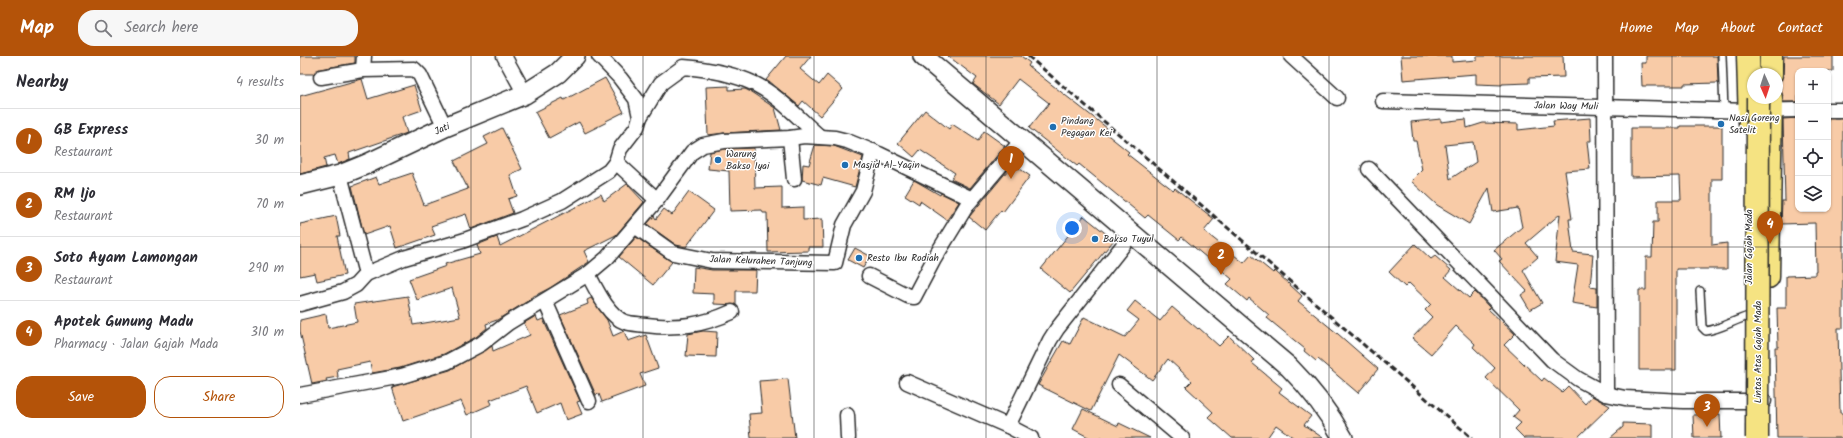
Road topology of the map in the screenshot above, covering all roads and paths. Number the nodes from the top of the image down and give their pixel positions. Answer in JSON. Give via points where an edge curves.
{"nodes":[{"id":1,"x":364,"y":56,"type":"edge"},
{"id":2,"x":504,"y":56,"type":"edge"},
{"id":3,"x":575,"y":56,"type":"edge"},
{"id":4,"x":599,"y":56,"type":"edge"},
{"id":5,"x":923,"y":56,"type":"edge"},
{"id":6,"x":1291,"y":56,"type":"edge"},
{"id":7,"x":1605,"y":56,"type":"edge"},
{"id":8,"x":1722,"y":56,"type":"edge"},
{"id":9,"x":1748,"y":56,"type":"edge"},
{"id":10,"x":1758,"y":56,"type":"edge"},
{"id":11,"x":1771,"y":56,"type":"edge"},
{"id":12,"x":1758,"y":68,"type":"edge"},
{"id":13,"x":1771,"y":68,"type":"edge"},
{"id":14,"x":363,"y":70,"type":"junction"},
{"id":15,"x":321,"y":77,"type":"dead end"},
{"id":16,"x":525,"y":94,"type":"junction"},
{"id":17,"x":1337,"y":98,"type":"dead end"},
{"id":18,"x":1383,"y":101,"type":"dead end"},
{"id":19,"x":1762,"y":105,"type":"edge"},
{"id":20,"x":1605,"y":107,"type":"junction"},
{"id":21,"x":1795,"y":110,"type":"edge"},
{"id":22,"x":1831,"y":110,"type":"edge"},
{"id":23,"x":1843,"y":110,"type":"edge"},
{"id":24,"x":1724,"y":111,"type":"junction"},
{"id":25,"x":640,"y":117,"type":"junction"},
{"id":26,"x":445,"y":127,"type":"junction"},
{"id":27,"x":819,"y":136,"type":"junction"},
{"id":28,"x":790,"y":138,"type":"junction"},
{"id":29,"x":1022,"y":140,"type":"junction"},
{"id":30,"x":873,"y":151,"type":"junction"},
{"id":31,"x":616,"y":162,"type":"junction"},
{"id":32,"x":1369,"y":169,"type":"dead end"},
{"id":33,"x":340,"y":175,"type":"junction"},
{"id":34,"x":794,"y":179,"type":"dead end"},
{"id":35,"x":300,"y":185,"type":"edge"},
{"id":36,"x":972,"y":199,"type":"junction"},
{"id":37,"x":657,"y":200,"type":"junction"},
{"id":38,"x":635,"y":226,"type":"junction"},
{"id":39,"x":1132,"y":234,"type":"junction"},
{"id":40,"x":366,"y":274,"type":"junction"},
{"id":41,"x":588,"y":274,"type":"junction"},
{"id":42,"x":869,"y":276,"type":"dead end"},
{"id":43,"x":1700,"y":291,"type":"dead end"},
{"id":44,"x":545,"y":301,"type":"junction"},
{"id":45,"x":300,"y":304,"type":"edge"},
{"id":46,"x":732,"y":312,"type":"dead end"},
{"id":47,"x":1749,"y":316,"type":"junction"},
{"id":48,"x":907,"y":382,"type":"dead end"},
{"id":49,"x":1119,"y":386,"type":"dead end"},
{"id":50,"x":1606,"y":394,"type":"junction"},
{"id":51,"x":300,"y":396,"type":"edge"},
{"id":52,"x":589,"y":401,"type":"dead end"},
{"id":53,"x":1757,"y":401,"type":"junction"},
{"id":54,"x":847,"y":416,"type":"dead end"},
{"id":55,"x":1008,"y":426,"type":"junction"},
{"id":56,"x":1181,"y":437,"type":"edge"},
{"id":57,"x":848,"y":438,"type":"edge"},
{"id":58,"x":1031,"y":438,"type":"edge"},
{"id":59,"x":1343,"y":438,"type":"edge"},
{"id":60,"x":1747,"y":438,"type":"edge"},
{"id":61,"x":1757,"y":438,"type":"edge"},
{"id":62,"x":1766,"y":438,"type":"edge"}],
"edges":[{"from":1,"to":14,"type":"street"},
{"from":2,"to":16,"type":"street"},
{"from":3,"to":16,"type":"street","name":"Jati","via":[[558,73]]},
{"from":4,"to":25,"type":"street","via":[[636,99]]},
{"from":5,"to":29,"type":"street"},
{"from":6,"to":17,"type":"street"},
{"from":7,"to":20,"type":"street"},
{"from":8,"to":24,"type":"lane"},
{"from":9,"to":19,"type":"main road","name":"Jalan Gajah Mada"},
{"from":10,"to":12,"type":"main road"},
{"from":11,"to":13,"type":"main road"},
{"from":14,"to":15,"type":"street"},
{"from":14,"to":26,"type":"street","via":[[414,69],[420,75]]},
{"from":16,"to":26,"type":"street","name":"Jati"},
{"from":18,"to":20,"type":"street","name":"Jalan Way Muli"},
{"from":19,"to":21,"type":"street","name":"Jalan Way Muli"},
{"from":19,"to":24,"type":"street","name":"Jalan Way Muli"},
{"from":19,"to":47,"type":"main road","name":"Jalan Gajah Mada"},
{"from":19,"to":53,"type":"main road","name":"Jalan Gajah Mada"},
{"from":19,"to":61,"type":"main road","name":"Lintas Atas Gajah Mada","bridge":true},
{"from":20,"to":24,"type":"street","name":"Jalan Way Muli"},
{"from":20,"to":50,"type":"street"},
{"from":22,"to":23,"type":"street"},
{"from":25,"to":27,"type":"street","via":[[661,83],[683,67],[712,70],[755,84],[773,96]]},
{"from":25,"to":31,"type":"street","via":[[637,127],[620,149]]},
{"from":26,"to":33,"type":"street","name":"Jati"},
{"from":27,"to":28,"type":"street"},
{"from":27,"to":30,"type":"street","via":[[847,141]]},
{"from":28,"to":34,"type":"street"},
{"from":28,"to":37,"type":"street","via":[[724,141],[703,145],[692,152]]},
{"from":29,"to":36,"type":"street"},
{"from":29,"to":39,"type":"street"},
{"from":30,"to":36,"type":"street"},
{"from":30,"to":38,"type":"street","name":"Jalan Kelurahen Tanjung","via":[[863,192],[844,226],[835,263],[712,261],[674,253]]},
{"from":31,"to":37,"type":"street"},
{"from":31,"to":40,"type":"street","via":[[594,182],[562,201],[522,219],[462,241],[404,258]]},
{"from":32,"to":50,"type":"street","via":[[1552,360],[1578,380]]},
{"from":33,"to":35,"type":"street","name":"Jati"},
{"from":33,"to":40,"type":"street"},
{"from":36,"to":42,"type":"street","via":[[914,297]]},
{"from":37,"to":38,"type":"street"},
{"from":38,"to":41,"type":"street","via":[[607,258]]},
{"from":39,"to":55,"type":"street","via":[[1053,335]]},
{"from":39,"to":59,"type":"street","via":[[1289,367],[1318,399]]},
{"from":40,"to":45,"type":"street","via":[[356,285],[343,292]]},
{"from":41,"to":44,"type":"street"},
{"from":41,"to":46,"type":"street","via":[[608,308],[624,322],[659,327],[699,325]]},
{"from":43,"to":47,"type":"lane","via":[[1702,328],[1706,331]]},
{"from":44,"to":51,"type":"street","via":[[508,323],[481,344],[447,362],[402,376]]},
{"from":44,"to":52,"type":"street"},
{"from":47,"to":53,"type":"main road","name":"Jalan Gajah Mada"},
{"from":48,"to":55,"type":"street"},
{"from":49,"to":56,"type":"street"},
{"from":50,"to":53,"type":"street","via":[[1644,401]]},
{"from":53,"to":60,"type":"main road","name":"Jalan Gajah Mada"},
{"from":53,"to":62,"type":"main road","name":"Jalan Gajah Mada"},
{"from":54,"to":57,"type":"street"},
{"from":55,"to":58,"type":"street"}]}
